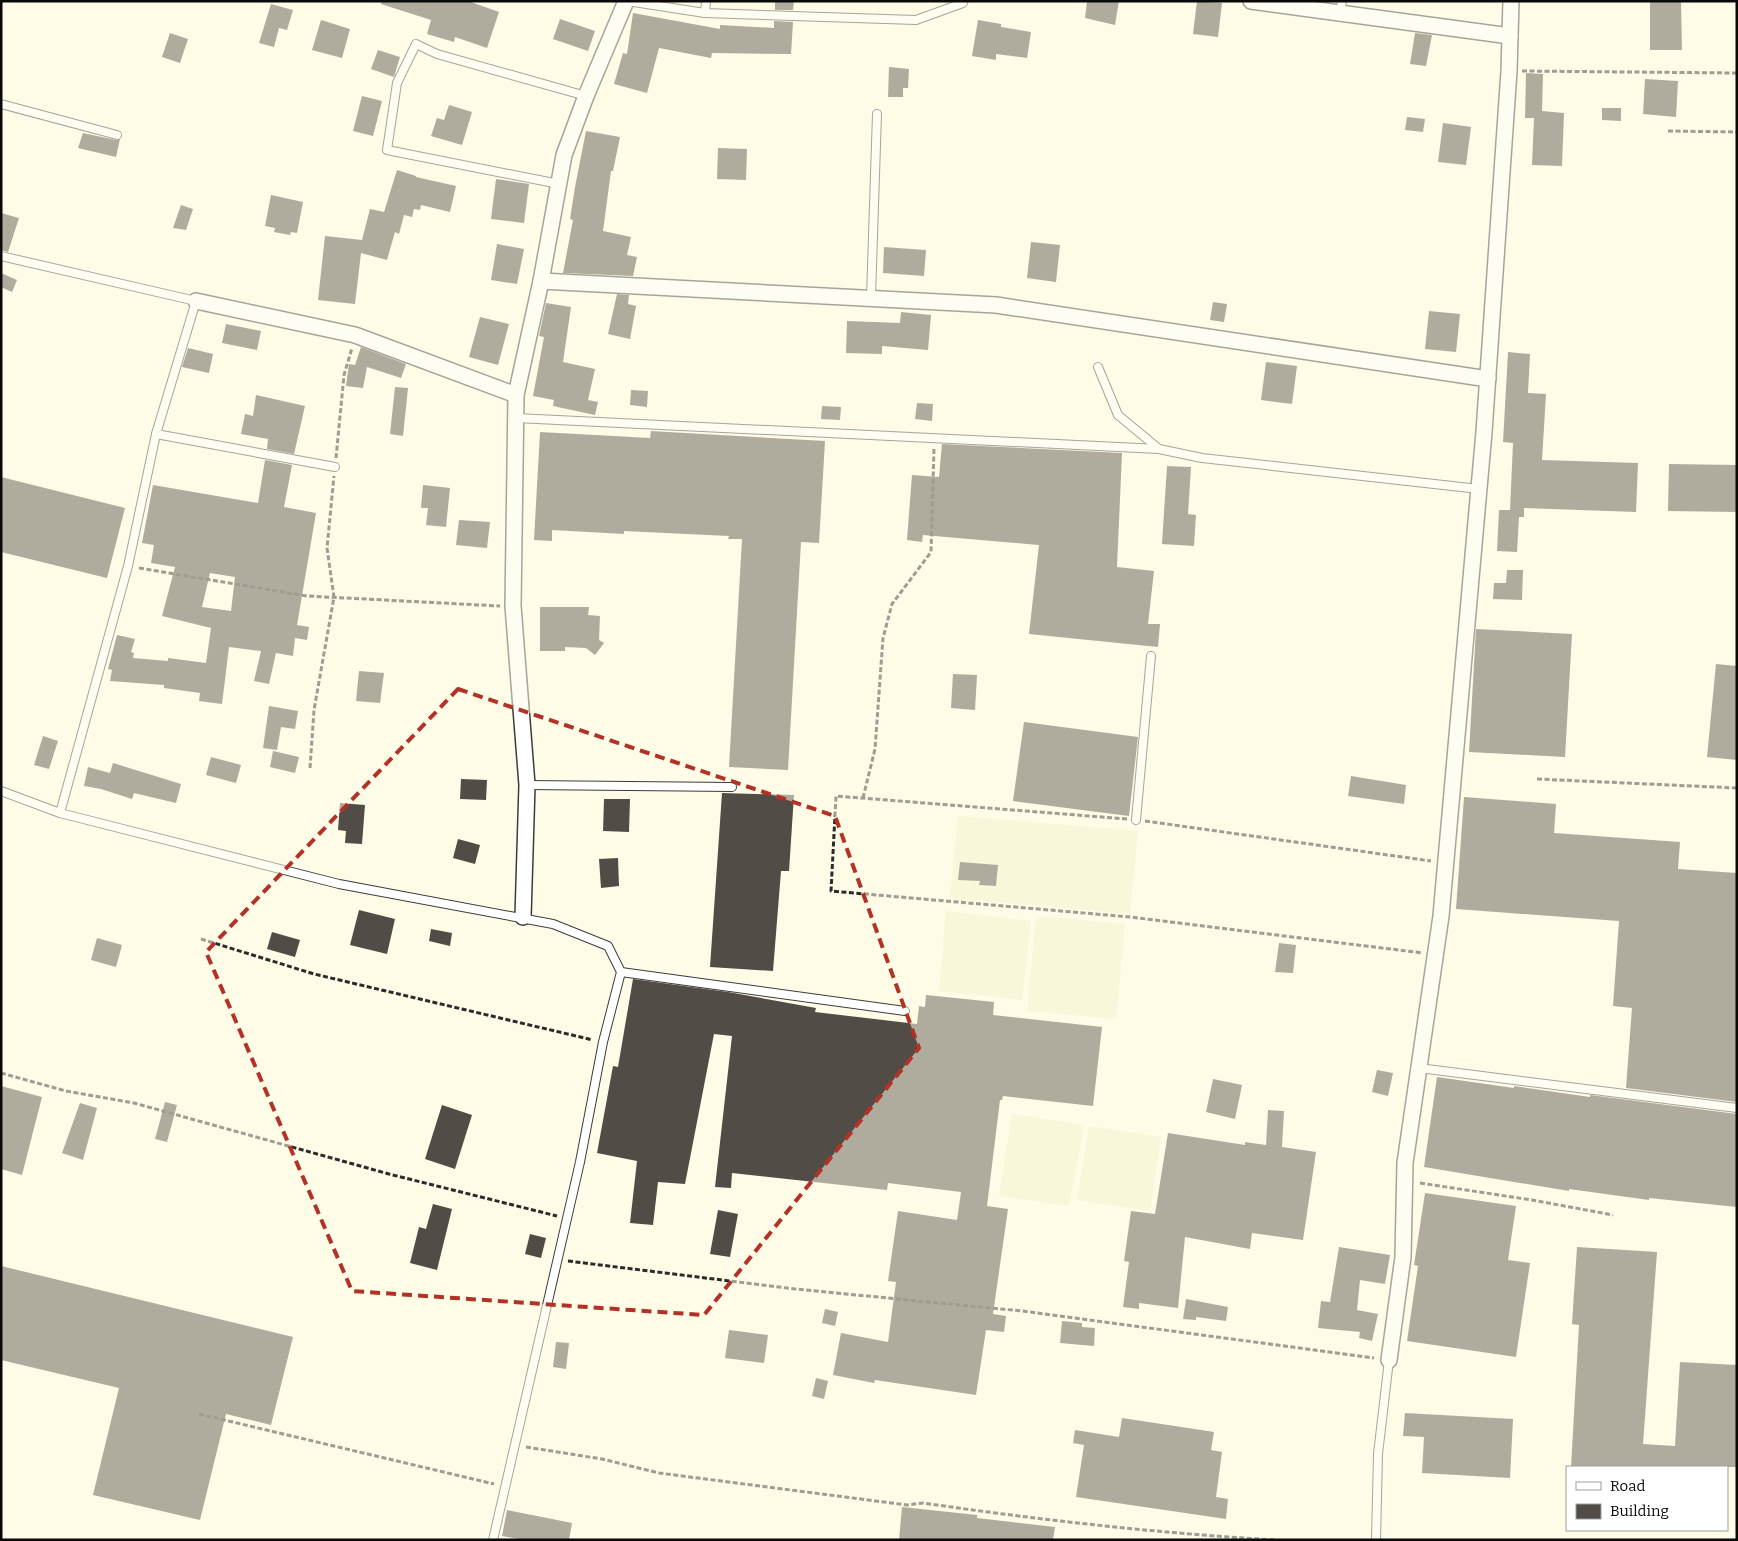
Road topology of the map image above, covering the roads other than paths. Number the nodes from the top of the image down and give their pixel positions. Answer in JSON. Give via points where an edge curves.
{"nodes":[{"id":1,"x":627,"y":1,"type":"edge"},
{"id":2,"x":706,"y":1,"type":"edge"},
{"id":3,"x":1251,"y":1,"type":"edge"},
{"id":4,"x":1511,"y":1,"type":"edge"},
{"id":5,"x":964,"y":2,"type":"dead end"},
{"id":6,"x":1341,"y":7,"type":"edge"},
{"id":7,"x":705,"y":13,"type":"junction"},
{"id":8,"x":1510,"y":36,"type":"junction"},
{"id":9,"x":586,"y":96,"type":"junction"},
{"id":10,"x":1,"y":104,"type":"edge"},
{"id":11,"x":877,"y":114,"type":"dead end"},
{"id":12,"x":117,"y":135,"type":"dead end"},
{"id":13,"x":559,"y":184,"type":"junction"},
{"id":14,"x":1,"y":256,"type":"edge"},
{"id":15,"x":541,"y":282,"type":"junction"},
{"id":16,"x":871,"y":298,"type":"junction"},
{"id":17,"x":196,"y":301,"type":"junction"},
{"id":18,"x":1098,"y":367,"type":"dead end"},
{"id":19,"x":1488,"y":379,"type":"junction"},
{"id":20,"x":516,"y":395,"type":"junction"},
{"id":21,"x":516,"y":418,"type":"junction"},
{"id":22,"x":156,"y":434,"type":"junction"},
{"id":23,"x":1159,"y":449,"type":"junction"},
{"id":24,"x":335,"y":467,"type":"road end"},
{"id":25,"x":1479,"y":489,"type":"junction"},
{"id":26,"x":1151,"y":656,"type":"dead end"},
{"id":27,"x":527,"y":786,"type":"junction"},
{"id":28,"x":732,"y":787,"type":"dead end"},
{"id":29,"x":1,"y":791,"type":"edge"},
{"id":30,"x":60,"y":813,"type":"junction"},
{"id":31,"x":1136,"y":820,"type":"dead end"},
{"id":32,"x":523,"y":917,"type":"junction"},
{"id":33,"x":621,"y":972,"type":"junction"},
{"id":34,"x":905,"y":1011,"type":"dead end"},
{"id":35,"x":1419,"y":1068,"type":"junction"},
{"id":36,"x":1737,"y":1108,"type":"edge"},
{"id":37,"x":1389,"y":1360,"type":"joint"},
{"id":38,"x":493,"y":1540,"type":"edge"},
{"id":39,"x":1376,"y":1540,"type":"edge"}],
"edges":[{"from":1,"to":7,"type":"lane"},
{"from":1,"to":9,"type":"street"},
{"from":2,"to":7,"type":"lane"},
{"from":3,"to":6,"type":"street"},
{"from":4,"to":8,"type":"street"},
{"from":5,"to":7,"type":"lane","via":[[916,20]]},
{"from":6,"to":8,"type":"street"},
{"from":8,"to":19,"type":"street"},
{"from":9,"to":13,"type":"street","via":[[564,155]]},
{"from":9,"to":13,"type":"lane","via":[[436,54],[416,44],[398,83],[387,150]]},
{"from":10,"to":12,"type":"lane"},
{"from":11,"to":16,"type":"lane"},
{"from":13,"to":15,"type":"street"},
{"from":14,"to":17,"type":"lane"},
{"from":15,"to":16,"type":"street"},
{"from":15,"to":20,"type":"street"},
{"from":16,"to":19,"type":"street","via":[[996,305]]},
{"from":17,"to":20,"type":"street","via":[[355,335]]},
{"from":17,"to":22,"type":"lane"},
{"from":18,"to":23,"type":"lane","via":[[1118,415]]},
{"from":19,"to":25,"type":"street"},
{"from":20,"to":21,"type":"street"},
{"from":21,"to":23,"type":"lane"},
{"from":21,"to":27,"type":"street","via":[[513,606]]},
{"from":22,"to":24,"type":"lane"},
{"from":22,"to":30,"type":"lane","via":[[128,566]]},
{"from":23,"to":25,"type":"lane","via":[[1202,458]]},
{"from":25,"to":35,"type":"street","via":[[1441,916]]},
{"from":26,"to":31,"type":"lane"},
{"from":27,"to":28,"type":"lane"},
{"from":27,"to":32,"type":"street"},
{"from":29,"to":30,"type":"lane"},
{"from":30,"to":32,"type":"lane","via":[[339,884]]},
{"from":32,"to":33,"type":"lane","via":[[554,924],[608,946]]},
{"from":33,"to":34,"type":"lane"},
{"from":33,"to":38,"type":"lane"},
{"from":35,"to":36,"type":"lane"},
{"from":35,"to":37,"type":"street","via":[[1404,1181],[1403,1257]]},
{"from":37,"to":39,"type":"lane","via":[[1378,1454]]}]}
